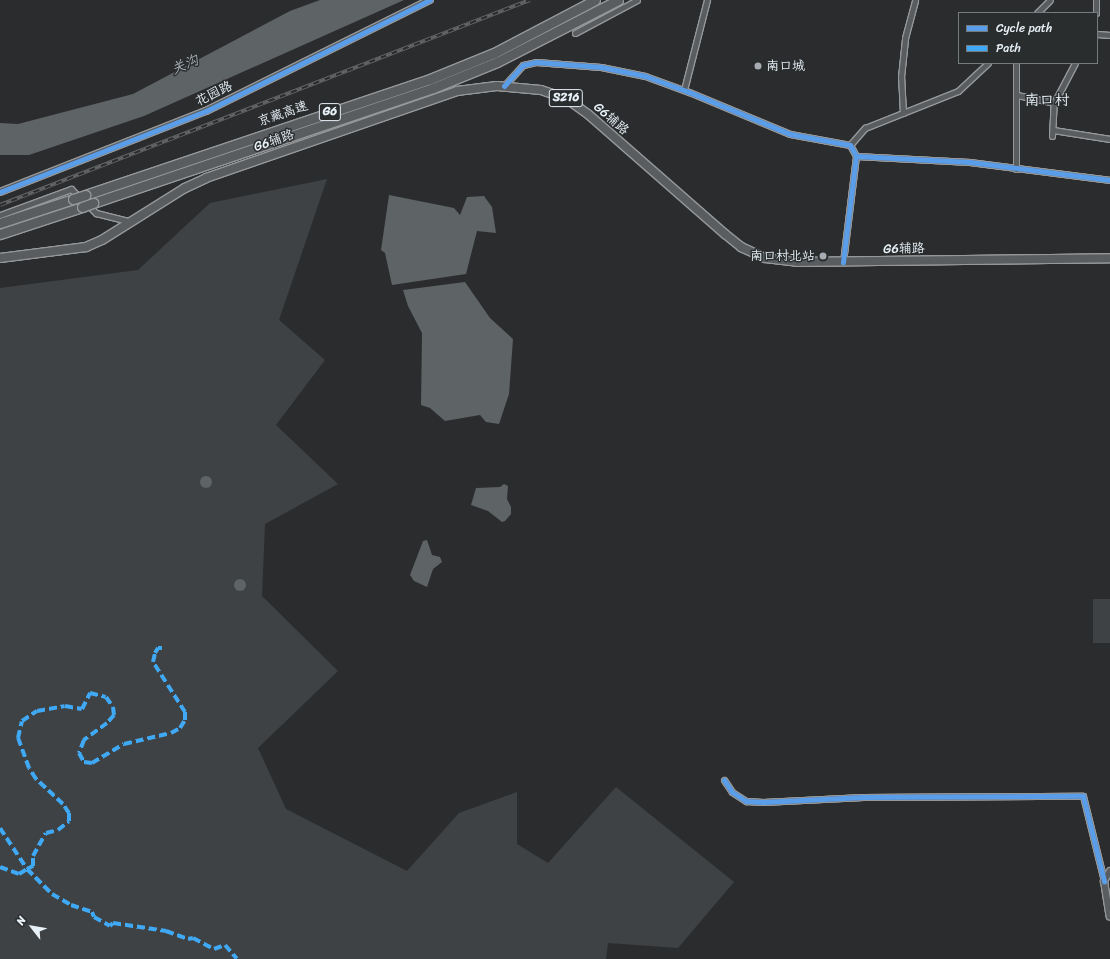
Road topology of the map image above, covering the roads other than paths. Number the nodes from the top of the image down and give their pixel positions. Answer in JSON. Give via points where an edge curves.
{"nodes":[{"id":1,"x":430,"y":0,"type":"edge"},
{"id":2,"x":595,"y":0,"type":"edge"},
{"id":3,"x":618,"y":0,"type":"edge"},
{"id":4,"x":638,"y":0,"type":"edge"},
{"id":5,"x":707,"y":0,"type":"edge"},
{"id":6,"x":915,"y":0,"type":"edge"},
{"id":7,"x":1050,"y":0,"type":"edge"},
{"id":8,"x":1096,"y":0,"type":"edge"},
{"id":9,"x":1038,"y":12,"type":"edge"},
{"id":10,"x":1096,"y":12,"type":"edge"},
{"id":11,"x":574,"y":28,"type":"junction"},
{"id":12,"x":1098,"y":34,"type":"edge"},
{"id":13,"x":1110,"y":35,"type":"edge"},
{"id":14,"x":987,"y":64,"type":"edge"},
{"id":15,"x":1016,"y":64,"type":"edge"},
{"id":16,"x":1074,"y":64,"type":"edge"},
{"id":17,"x":504,"y":86,"type":"junction"},
{"id":18,"x":684,"y":90,"type":"junction"},
{"id":19,"x":1017,"y":95,"type":"junction"},
{"id":20,"x":1054,"y":103,"type":"junction"},
{"id":21,"x":903,"y":113,"type":"junction"},
{"id":22,"x":1053,"y":130,"type":"junction"},
{"id":23,"x":1052,"y":136,"type":"dead end"},
{"id":24,"x":1110,"y":139,"type":"edge"},
{"id":25,"x":850,"y":146,"type":"junction"},
{"id":26,"x":856,"y":156,"type":"junction"},
{"id":27,"x":1016,"y":169,"type":"junction"},
{"id":28,"x":1110,"y":180,"type":"edge"},
{"id":29,"x":0,"y":192,"type":"edge"},
{"id":30,"x":0,"y":215,"type":"edge"},
{"id":31,"x":132,"y":222,"type":"junction"},
{"id":32,"x":0,"y":223,"type":"edge"},
{"id":33,"x":0,"y":234,"type":"edge"},
{"id":34,"x":0,"y":258,"type":"edge"},
{"id":35,"x":1110,"y":258,"type":"edge"},
{"id":36,"x":843,"y":262,"type":"junction"},
{"id":37,"x":724,"y":780,"type":"dead end"},
{"id":38,"x":1110,"y":871,"type":"edge"},
{"id":39,"x":1104,"y":881,"type":"junction"},
{"id":40,"x":1110,"y":917,"type":"edge"}],
"edges":[{"from":1,"to":29,"type":"street","name":"花园路","via":[[206,111]]},
{"from":2,"to":32,"type":"highway","name":"京藏高速","number":"G6","bridge":true,"via":[[494,53],[430,79]]},
{"from":3,"to":11,"type":"highway"},
{"from":4,"to":11,"type":"street"},
{"from":5,"to":18,"type":"street"},
{"from":6,"to":21,"type":"street","via":[[905,38],[901,78]]},
{"from":7,"to":9,"type":"street"},
{"from":8,"to":10,"type":"street"},
{"from":11,"to":33,"type":"highway","bridge":true,"via":[[433,88]]},
{"from":12,"to":13,"type":"street"},
{"from":14,"to":21,"type":"street","via":[[958,91]]},
{"from":15,"to":19,"type":"street"},
{"from":16,"to":20,"type":"street"},
{"from":17,"to":18,"type":"street","via":[[523,65],[536,62],[601,67],[645,76]]},
{"from":17,"to":31,"type":"main road","name":"G6辅路","number":"S216","via":[[475,87],[456,91],[226,170],[185,188]]},
{"from":17,"to":36,"type":"main road","name":"G6辅路","number":"S216","via":[[541,90],[567,99],[589,115],[724,234],[753,254],[779,261]]},
{"from":18,"to":25,"type":"street","via":[[790,134]]},
{"from":19,"to":20,"type":"street"},
{"from":19,"to":27,"type":"street"},
{"from":20,"to":22,"type":"street"},
{"from":21,"to":25,"type":"street","via":[[865,128]]},
{"from":22,"to":23,"type":"street"},
{"from":22,"to":24,"type":"street"},
{"from":25,"to":26,"type":"street"},
{"from":26,"to":27,"type":"street","via":[[970,162]]},
{"from":26,"to":36,"type":"street"},
{"from":27,"to":28,"type":"street"},
{"from":30,"to":31,"type":"street","via":[[71,189],[96,213]]},
{"from":31,"to":34,"type":"main road","name":"G6辅路","number":"S216","via":[[86,247]]},
{"from":35,"to":36,"type":"main road","name":"G6辅路","number":"S216"},
{"from":37,"to":39,"type":"street","via":[[732,792],[746,801],[763,802],[863,798],[1083,796]]},
{"from":38,"to":39,"type":"street"},
{"from":39,"to":40,"type":"street"}]}
